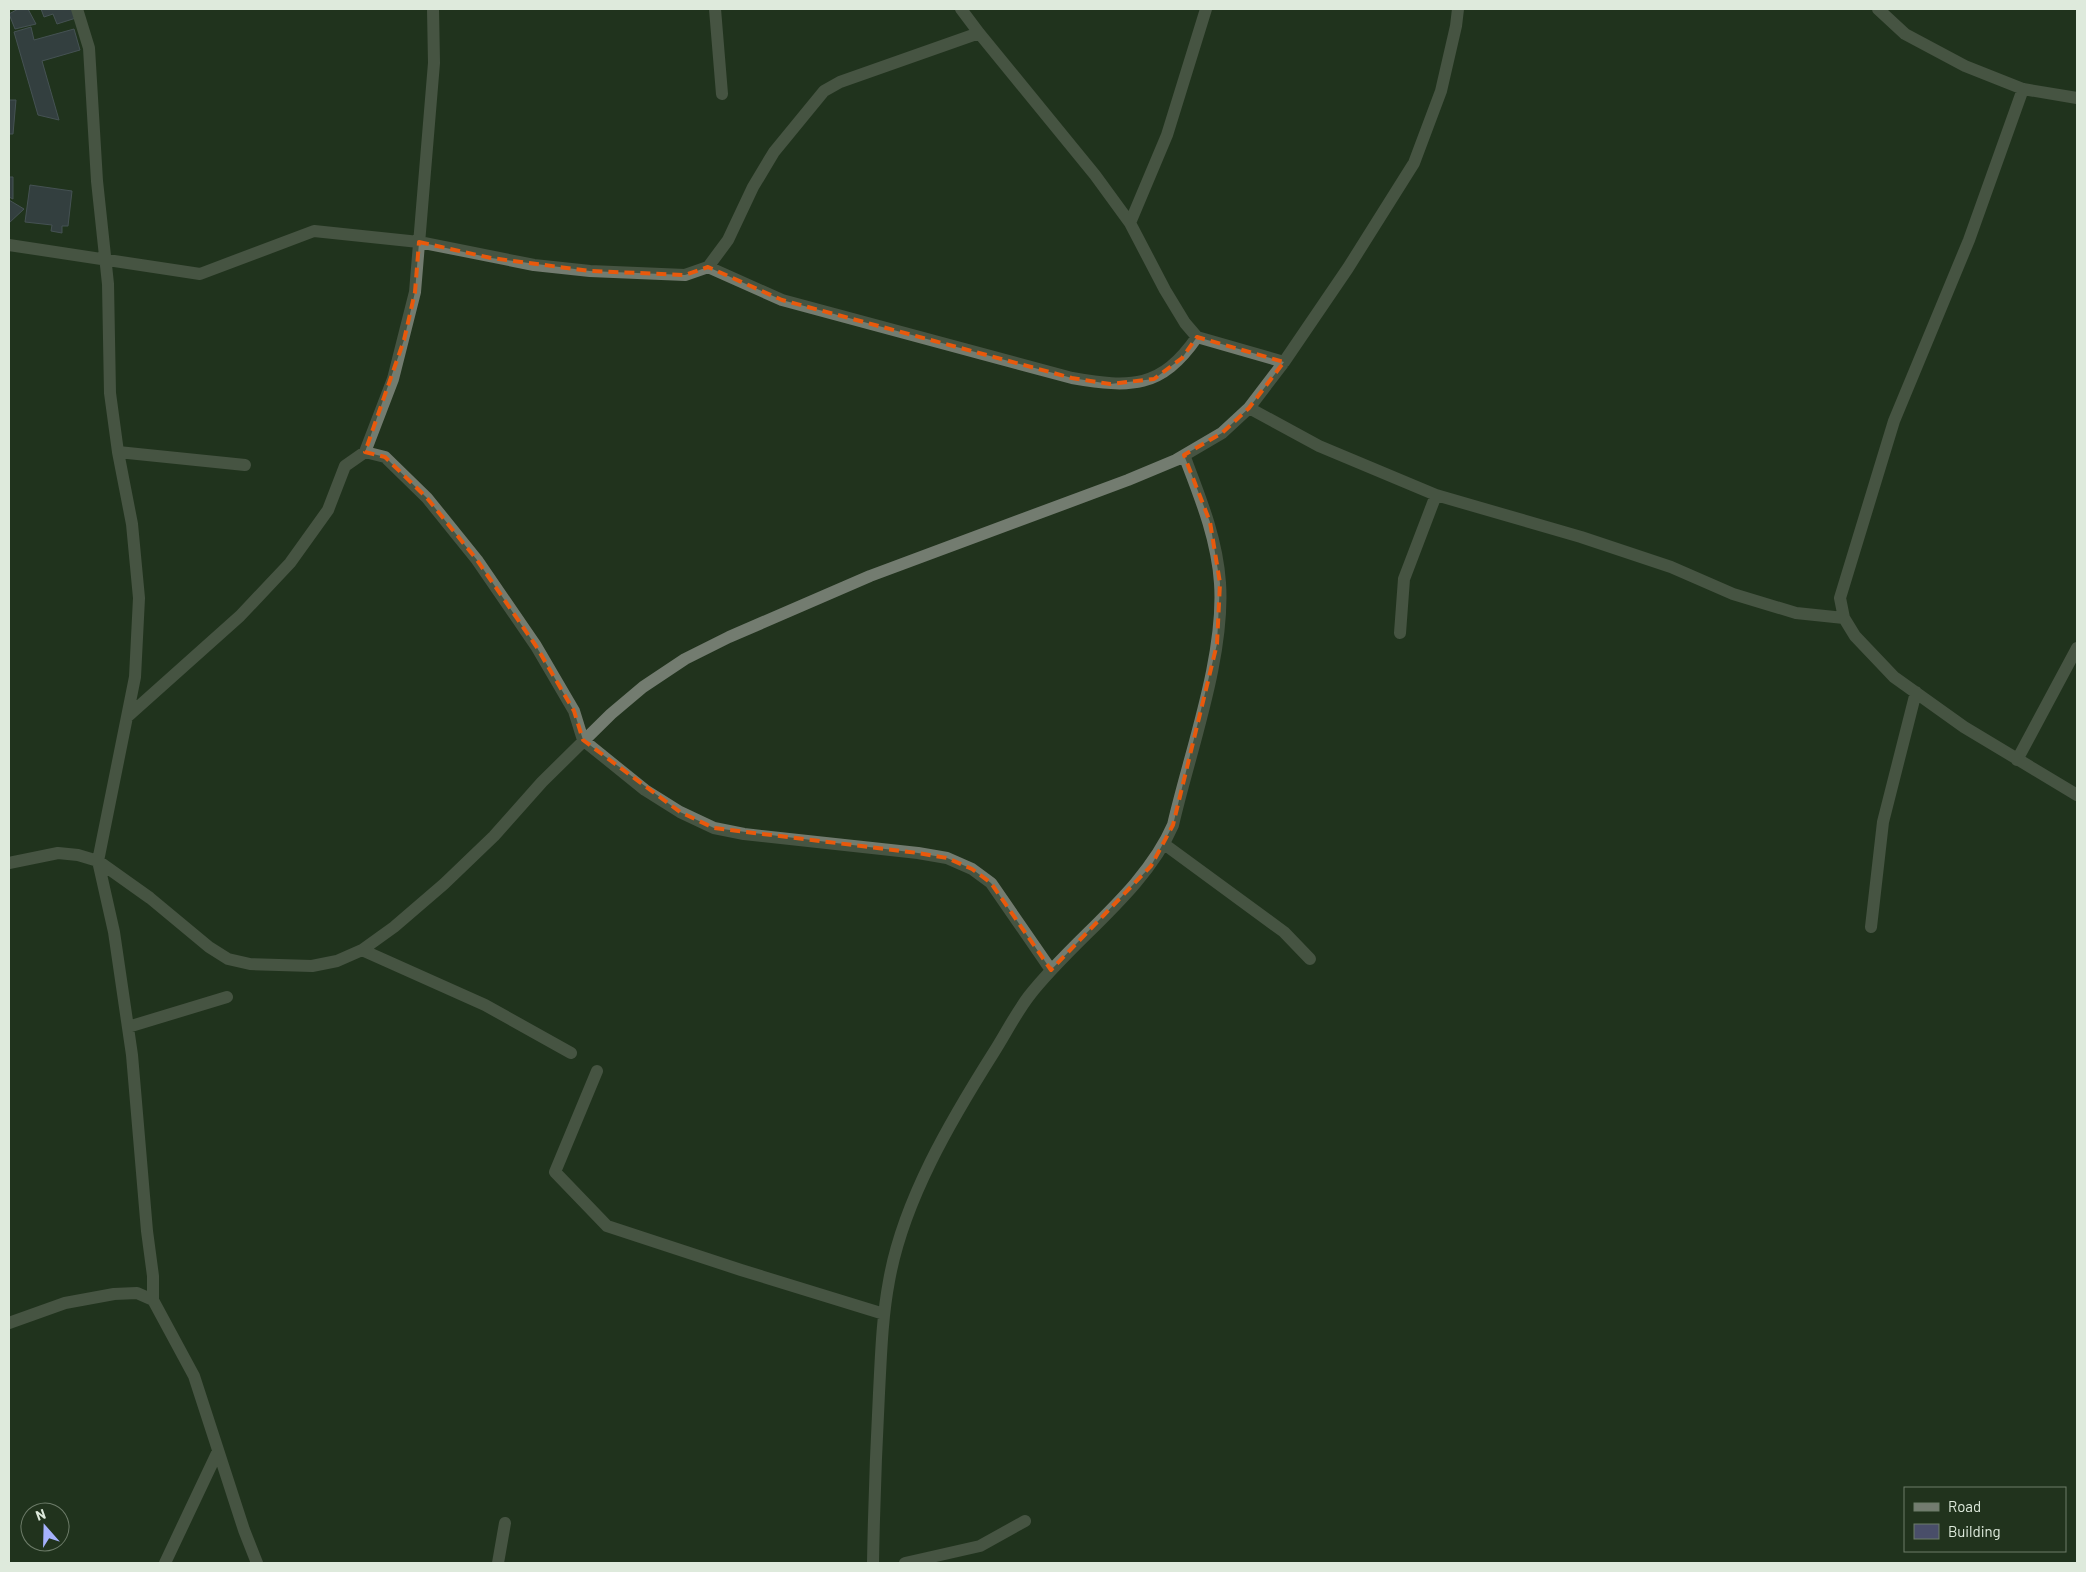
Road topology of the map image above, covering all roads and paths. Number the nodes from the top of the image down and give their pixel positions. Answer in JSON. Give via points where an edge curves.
{"nodes":[{"id":1,"x":78,"y":9,"type":"edge"},
{"id":2,"x":432,"y":9,"type":"edge"},
{"id":3,"x":715,"y":9,"type":"edge"},
{"id":4,"x":961,"y":9,"type":"edge"},
{"id":5,"x":1206,"y":9,"type":"edge"},
{"id":6,"x":1458,"y":9,"type":"edge"},
{"id":7,"x":1878,"y":9,"type":"edge"},
{"id":8,"x":978,"y":33,"type":"junction"},
{"id":9,"x":2023,"y":89,"type":"junction"},
{"id":10,"x":722,"y":94,"type":"dead end"},
{"id":11,"x":2077,"y":98,"type":"edge"},
{"id":12,"x":1130,"y":223,"type":"junction"},
{"id":13,"x":419,"y":242,"type":"junction"},
{"id":14,"x":9,"y":246,"type":"edge"},
{"id":15,"x":105,"y":260,"type":"junction"},
{"id":16,"x":708,"y":266,"type":"junction"},
{"id":17,"x":1197,"y":337,"type":"junction"},
{"id":18,"x":1284,"y":362,"type":"junction"},
{"id":19,"x":1249,"y":408,"type":"junction"},
{"id":20,"x":118,"y":452,"type":"junction"},
{"id":21,"x":365,"y":452,"type":"junction"},
{"id":22,"x":1184,"y":455,"type":"junction"},
{"id":23,"x":245,"y":465,"type":"dead end"},
{"id":24,"x":1436,"y":495,"type":"junction"},
{"id":25,"x":1844,"y":618,"type":"junction"},
{"id":26,"x":1400,"y":633,"type":"dead end"},
{"id":27,"x":2077,"y":648,"type":"edge"},
{"id":28,"x":1916,"y":692,"type":"junction"},
{"id":29,"x":127,"y":717,"type":"junction"},
{"id":30,"x":583,"y":740,"type":"junction"},
{"id":31,"x":2017,"y":760,"type":"junction"},
{"id":32,"x":2077,"y":796,"type":"edge"},
{"id":33,"x":1164,"y":844,"type":"junction"},
{"id":34,"x":98,"y":861,"type":"junction"},
{"id":35,"x":9,"y":863,"type":"edge"},
{"id":36,"x":1871,"y":927,"type":"dead end"},
{"id":37,"x":362,"y":950,"type":"junction"},
{"id":38,"x":1310,"y":959,"type":"dead end"},
{"id":39,"x":1051,"y":970,"type":"junction"},
{"id":40,"x":227,"y":997,"type":"dead end"},
{"id":41,"x":128,"y":1028,"type":"junction"},
{"id":42,"x":571,"y":1053,"type":"dead end"},
{"id":43,"x":597,"y":1071,"type":"dead end"},
{"id":44,"x":153,"y":1300,"type":"junction"},
{"id":45,"x":884,"y":1314,"type":"junction"},
{"id":46,"x":9,"y":1324,"type":"edge"},
{"id":47,"x":218,"y":1451,"type":"junction"},
{"id":48,"x":1025,"y":1521,"type":"dead end"},
{"id":49,"x":505,"y":1524,"type":"dead end"},
{"id":50,"x":165,"y":1563,"type":"edge"},
{"id":51,"x":257,"y":1563,"type":"edge"},
{"id":52,"x":498,"y":1563,"type":"edge"},
{"id":53,"x":873,"y":1563,"type":"edge"},
{"id":54,"x":905,"y":1563,"type":"edge"}],
"edges":[{"from":1,"to":15,"type":"street","via":[[89,48]]},
{"from":2,"to":13,"type":"street","via":[[434,63]]},
{"from":3,"to":10,"type":"street"},
{"from":4,"to":8,"type":"street"},
{"from":5,"to":12,"type":"street","via":[[1167,135]]},
{"from":6,"to":18,"type":"street","via":[[1441,92],[1414,163]]},
{"from":7,"to":9,"type":"street","via":[[1905,34],[1965,66]]},
{"from":8,"to":12,"type":"street"},
{"from":8,"to":16,"type":"street","via":[[840,82],[824,91],[774,152],[728,240]]},
{"from":9,"to":11,"type":"street"},
{"from":9,"to":25,"type":"street","via":[[1969,240],[1894,421],[1840,598]]},
{"from":12,"to":17,"type":"street","via":[[1165,290]]},
{"from":13,"to":15,"type":"street","via":[[314,231],[200,274]]},
{"from":13,"to":16,"type":"street","via":[[500,259],[590,272],[685,275]]},
{"from":13,"to":21,"type":"street","via":[[415,292],[404,340]]},
{"from":14,"to":15,"type":"street"},
{"from":15,"to":20,"type":"street","via":[[110,393]]},
{"from":16,"to":17,"type":"street","via":[[782,300],[1072,378],[1110,384],[1154,379],[1182,358]]},
{"from":17,"to":18,"type":"street"},
{"from":18,"to":19,"type":"street"},
{"from":19,"to":22,"type":"street","via":[[1222,433]]},
{"from":19,"to":24,"type":"street","via":[[1319,446]]},
{"from":20,"to":23,"type":"street"},
{"from":20,"to":29,"type":"street","via":[[132,524],[139,598],[135,676]]},
{"from":21,"to":29,"type":"street","via":[[345,466],[328,510],[290,563],[240,616]]},
{"from":21,"to":30,"type":"street","via":[[385,457],[420,491],[477,560],[536,646],[574,711]]},
{"from":22,"to":30,"type":"street","via":[[1128,480],[870,576],[729,637],[685,659],[643,687]]},
{"from":22,"to":33,"type":"street","via":[[1210,522],[1220,583],[1217,644],[1173,825]]},
{"from":24,"to":25,"type":"street","via":[[1599,543],[1671,567],[1733,594],[1796,613]]},
{"from":24,"to":26,"type":"street","via":[[1404,579]]},
{"from":25,"to":28,"type":"street","via":[[1855,636],[1894,677]]},
{"from":27,"to":31,"type":"street"},
{"from":28,"to":31,"type":"street"},
{"from":28,"to":36,"type":"street","via":[[1883,822]]},
{"from":29,"to":34,"type":"street"},
{"from":30,"to":37,"type":"street","via":[[494,836],[444,884]]},
{"from":30,"to":39,"type":"street","via":[[646,790],[680,812],[714,828],[947,858],[972,869],[991,883]]},
{"from":31,"to":32,"type":"street"},
{"from":33,"to":38,"type":"street","via":[[1284,932]]},
{"from":33,"to":39,"type":"street","via":[[1151,866]]},
{"from":34,"to":35,"type":"street","via":[[58,853]]},
{"from":34,"to":37,"type":"street","via":[[150,898],[209,947],[228,958],[250,964],[312,966],[337,961]]},
{"from":34,"to":41,"type":"street","via":[[114,932]]},
{"from":37,"to":42,"type":"street","via":[[485,1004]]},
{"from":39,"to":45,"type":"street","via":[[1029,996],[945,1134],[904,1226],[889,1279]]},
{"from":40,"to":41,"type":"street"},
{"from":41,"to":44,"type":"street","via":[[154,1276]]},
{"from":43,"to":45,"type":"street","via":[[555,1172],[607,1226]]},
{"from":44,"to":46,"type":"street","via":[[137,1294],[114,1294],[65,1303]]},
{"from":44,"to":47,"type":"street","via":[[194,1376]]},
{"from":45,"to":53,"type":"street"},
{"from":47,"to":50,"type":"street"},
{"from":47,"to":51,"type":"street"},
{"from":48,"to":54,"type":"street","via":[[980,1546]]},
{"from":49,"to":52,"type":"street"}]}
